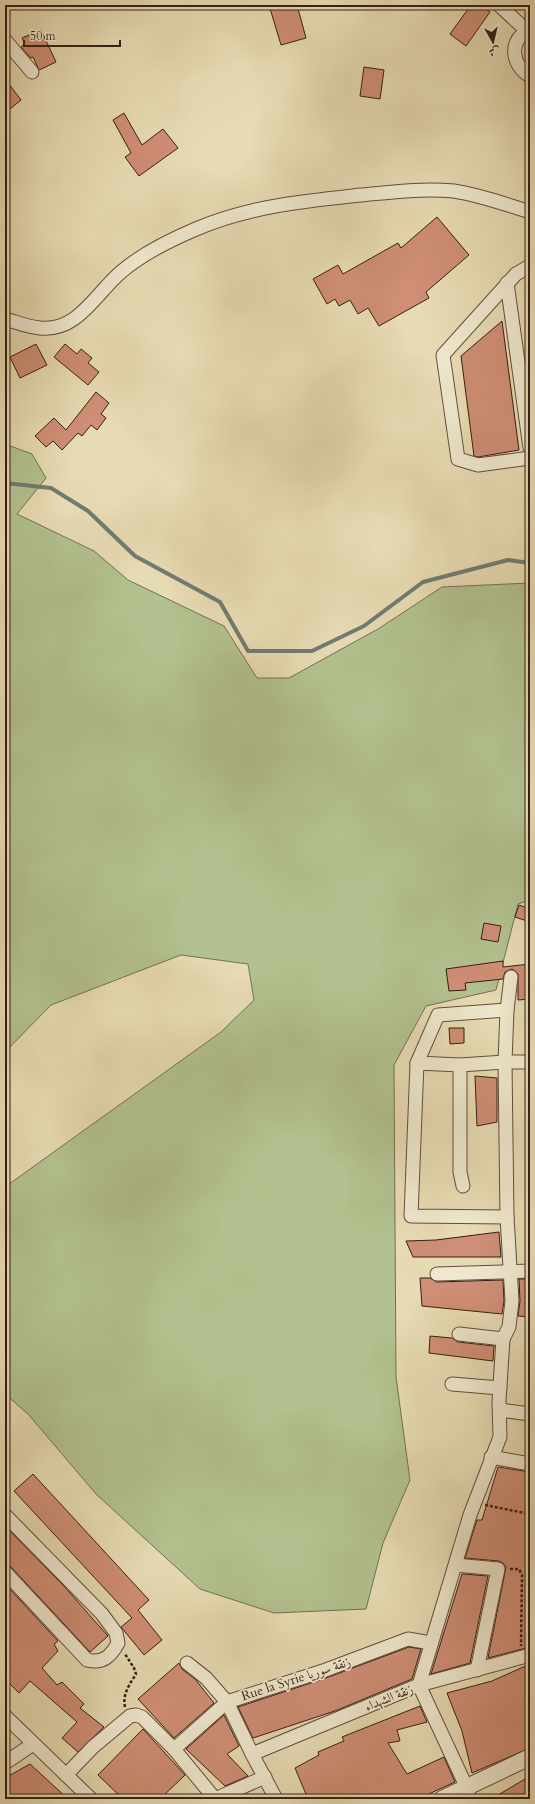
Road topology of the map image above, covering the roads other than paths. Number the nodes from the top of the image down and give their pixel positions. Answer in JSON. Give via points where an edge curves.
{"nodes":[{"id":1,"x":499,"y":5,"type":"edge"},
{"id":2,"x":529,"y":31,"type":"edge"},
{"id":3,"x":5,"y":40,"type":"edge"},
{"id":4,"x":32,"y":72,"type":"dead end"},
{"id":5,"x":530,"y":76,"type":"edge"},
{"id":6,"x":530,"y":212,"type":"edge"},
{"id":7,"x":530,"y":266,"type":"edge"},
{"id":8,"x":507,"y":283,"type":"junction"},
{"id":9,"x":5,"y":319,"type":"edge"},
{"id":10,"x":530,"y":448,"type":"edge"},
{"id":11,"x":530,"y":458,"type":"edge"},
{"id":12,"x":512,"y":978,"type":"dead end"},
{"id":13,"x":507,"y":1010,"type":"junction"},
{"id":14,"x":505,"y":1062,"type":"junction"},
{"id":15,"x":530,"y":1062,"type":"edge"},
{"id":16,"x":417,"y":1063,"type":"junction"},
{"id":17,"x":460,"y":1065,"type":"junction"},
{"id":18,"x":463,"y":1186,"type":"dead end"},
{"id":19,"x":507,"y":1217,"type":"junction"},
{"id":20,"x":530,"y":1271,"type":"edge"},
{"id":21,"x":511,"y":1273,"type":"junction"},
{"id":22,"x":437,"y":1274,"type":"dead end"},
{"id":23,"x":459,"y":1334,"type":"dead end"},
{"id":24,"x":503,"y":1339,"type":"junction"},
{"id":25,"x":452,"y":1384,"type":"dead end"},
{"id":26,"x":500,"y":1388,"type":"junction"},
{"id":27,"x":500,"y":1410,"type":"junction"},
{"id":28,"x":530,"y":1414,"type":"edge"},
{"id":29,"x":491,"y":1457,"type":"junction"},
{"id":30,"x":530,"y":1464,"type":"edge"},
{"id":31,"x":6,"y":1516,"type":"dead end"},
{"id":32,"x":456,"y":1565,"type":"junction"},
{"id":33,"x":5,"y":1572,"type":"edge"},
{"id":34,"x":431,"y":1643,"type":"junction"},
{"id":35,"x":525,"y":1656,"type":"edge"},
{"id":36,"x":187,"y":1663,"type":"dead end"},
{"id":37,"x":477,"y":1670,"type":"junction"},
{"id":38,"x":419,"y":1685,"type":"junction"},
{"id":39,"x":227,"y":1702,"type":"junction"},
{"id":40,"x":5,"y":1716,"type":"edge"},
{"id":41,"x":33,"y":1744,"type":"junction"},
{"id":42,"x":174,"y":1749,"type":"junction"},
{"id":43,"x":252,"y":1754,"type":"junction"},
{"id":44,"x":530,"y":1757,"type":"edge"},
{"id":45,"x":5,"y":1763,"type":"edge"},
{"id":46,"x":530,"y":1765,"type":"edge"},
{"id":47,"x":66,"y":1775,"type":"junction"},
{"id":48,"x":265,"y":1777,"type":"junction"},
{"id":49,"x":466,"y":1795,"type":"edge"},
{"id":50,"x":91,"y":1799,"type":"edge"},
{"id":51,"x":215,"y":1799,"type":"edge"},
{"id":52,"x":276,"y":1799,"type":"edge"},
{"id":53,"x":442,"y":1799,"type":"edge"}],
"edges":[{"from":1,"to":2,"type":"street"},
{"from":2,"to":5,"type":"street","via":[[518,40],[514,52],[519,68]]},
{"from":3,"to":4,"type":"street"},
{"from":6,"to":9,"type":"street","via":[[470,194],[430,190],[265,207],[220,220],[155,249],[121,271],[80,315],[65,324],[40,328]]},
{"from":7,"to":8,"type":"street"},
{"from":8,"to":10,"type":"street"},
{"from":8,"to":11,"type":"street","via":[[443,355],[458,459],[478,465]]},
{"from":12,"to":13,"type":"street"},
{"from":13,"to":14,"type":"street"},
{"from":13,"to":16,"type":"street","via":[[438,1015]]},
{"from":14,"to":15,"type":"street"},
{"from":14,"to":17,"type":"street"},
{"from":14,"to":19,"type":"street"},
{"from":16,"to":17,"type":"street"},
{"from":16,"to":19,"type":"street","via":[[411,1216]]},
{"from":17,"to":18,"type":"street","via":[[460,1172]]},
{"from":19,"to":21,"type":"street"},
{"from":20,"to":21,"type":"street"},
{"from":21,"to":22,"type":"street"},
{"from":21,"to":24,"type":"street","via":[[509,1327]]},
{"from":23,"to":24,"type":"street"},
{"from":24,"to":26,"type":"street"},
{"from":25,"to":26,"type":"street"},
{"from":26,"to":27,"type":"street"},
{"from":27,"to":28,"type":"street"},
{"from":27,"to":29,"type":"street","via":[[500,1437]]},
{"from":29,"to":30,"type":"street"},
{"from":29,"to":32,"type":"street","via":[[472,1509]]},
{"from":31,"to":33,"type":"street","via":[[102,1614],[116,1633],[118,1643],[114,1651],[96,1662],[87,1660]]},
{"from":32,"to":34,"type":"street"},
{"from":32,"to":37,"type":"street","via":[[498,1569]]},
{"from":34,"to":38,"type":"street"},
{"from":34,"to":39,"type":"street","name":"Rue la Syrie زنقة سوريا","via":[[408,1639],[323,1672]]},
{"from":35,"to":37,"type":"street","name":"زنقة الشهداء"},
{"from":36,"to":39,"type":"street","via":[[206,1678]]},
{"from":37,"to":38,"type":"street","name":"زنقة الشهداء"},
{"from":38,"to":43,"type":"street","name":"زنقة الشهداء"},
{"from":38,"to":49,"type":"street"},
{"from":39,"to":42,"type":"street","name":"Rue la Syrie زنقة سوريا"},
{"from":39,"to":43,"type":"street"},
{"from":40,"to":41,"type":"street"},
{"from":41,"to":45,"type":"street"},
{"from":41,"to":47,"type":"street"},
{"from":42,"to":47,"type":"street","via":[[142,1717],[130,1716]]},
{"from":42,"to":51,"type":"street"},
{"from":43,"to":48,"type":"street"},
{"from":44,"to":49,"type":"street"},
{"from":46,"to":49,"type":"street"},
{"from":47,"to":50,"type":"street"},
{"from":48,"to":51,"type":"street"},
{"from":48,"to":52,"type":"street"},
{"from":49,"to":53,"type":"street"}]}
